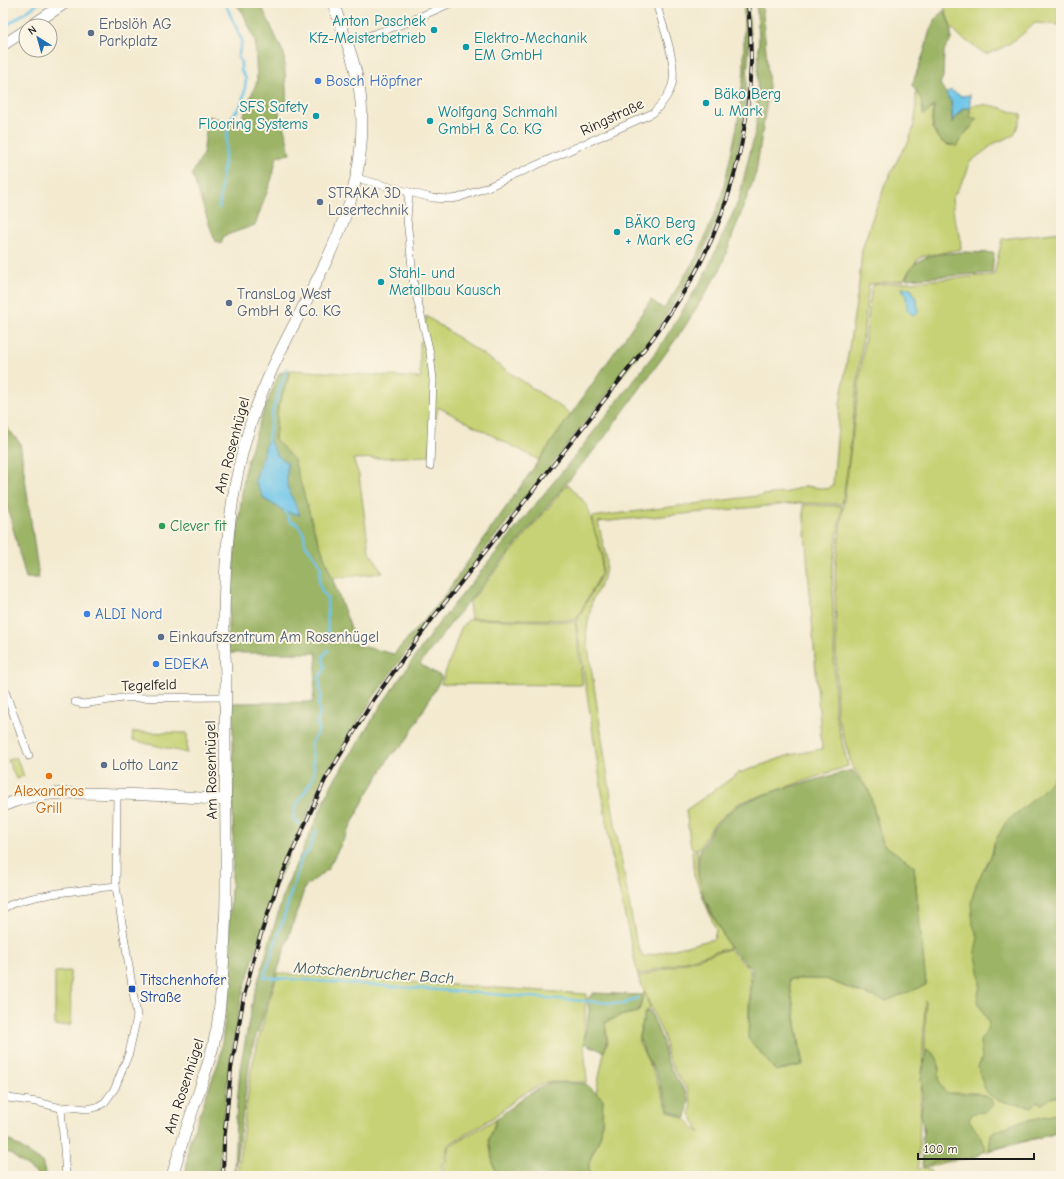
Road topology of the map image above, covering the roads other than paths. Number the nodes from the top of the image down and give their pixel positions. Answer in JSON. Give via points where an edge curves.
{"nodes":[{"id":1,"x":65,"y":3,"type":"edge"},
{"id":2,"x":333,"y":3,"type":"edge"},
{"id":3,"x":451,"y":3,"type":"edge"},
{"id":4,"x":656,"y":3,"type":"edge"},
{"id":5,"x":43,"y":18,"type":"edge"},
{"id":6,"x":18,"y":35,"type":"edge"},
{"id":7,"x":347,"y":43,"type":"junction"},
{"id":8,"x":3,"y":45,"type":"edge"},
{"id":9,"x":356,"y":178,"type":"junction"},
{"id":10,"x":409,"y":192,"type":"junction"},
{"id":11,"x":430,"y":466,"type":"dead end"},
{"id":12,"x":3,"y":686,"type":"edge"},
{"id":13,"x":225,"y":697,"type":"junction"},
{"id":14,"x":75,"y":702,"type":"dead end"},
{"id":15,"x":30,"y":756,"type":"dead end"},
{"id":16,"x":117,"y":794,"type":"junction"},
{"id":17,"x":226,"y":800,"type":"junction"},
{"id":18,"x":3,"y":806,"type":"edge"},
{"id":19,"x":116,"y":886,"type":"junction"},
{"id":20,"x":3,"y":909,"type":"edge"},
{"id":21,"x":3,"y":1093,"type":"edge"},
{"id":22,"x":61,"y":1108,"type":"junction"},
{"id":23,"x":66,"y":1176,"type":"edge"},
{"id":24,"x":172,"y":1176,"type":"edge"}],
"edges":[{"from":1,"to":5,"type":"street"},
{"from":2,"to":7,"type":"street","name":"Am Rosenhügel"},
{"from":3,"to":7,"type":"street","via":[[406,23]]},
{"from":4,"to":10,"type":"street","name":"Ringstraße","via":[[674,75],[667,96],[653,113],[458,198],[442,199]]},
{"from":6,"to":8,"type":"street"},
{"from":7,"to":9,"type":"street","name":"Am Rosenhügel","via":[[355,69],[361,107],[362,143]]},
{"from":9,"to":10,"type":"street","name":"Ringstraße"},
{"from":9,"to":13,"type":"street","name":"Am Rosenhügel","via":[[336,241],[261,395],[239,465],[231,506],[225,577]]},
{"from":10,"to":11,"type":"street","via":[[407,219],[414,286],[430,353],[433,380]]},
{"from":12,"to":15,"type":"street"},
{"from":13,"to":14,"type":"street","name":"Tegelfeld","via":[[123,698],[83,704]]},
{"from":13,"to":17,"type":"street","name":"Am Rosenhügel"},
{"from":16,"to":17,"type":"street"},
{"from":16,"to":18,"type":"street","via":[[41,795]]},
{"from":16,"to":19,"type":"street"},
{"from":17,"to":24,"type":"street","name":"Am Rosenhügel","via":[[225,904],[215,1043]]},
{"from":19,"to":20,"type":"street","via":[[48,895],[14,902]]},
{"from":19,"to":22,"type":"street","via":[[137,1016],[130,1050],[115,1088],[105,1102],[87,1109]]},
{"from":21,"to":22,"type":"street","via":[[8,1098]]},
{"from":22,"to":23,"type":"street"}]}
